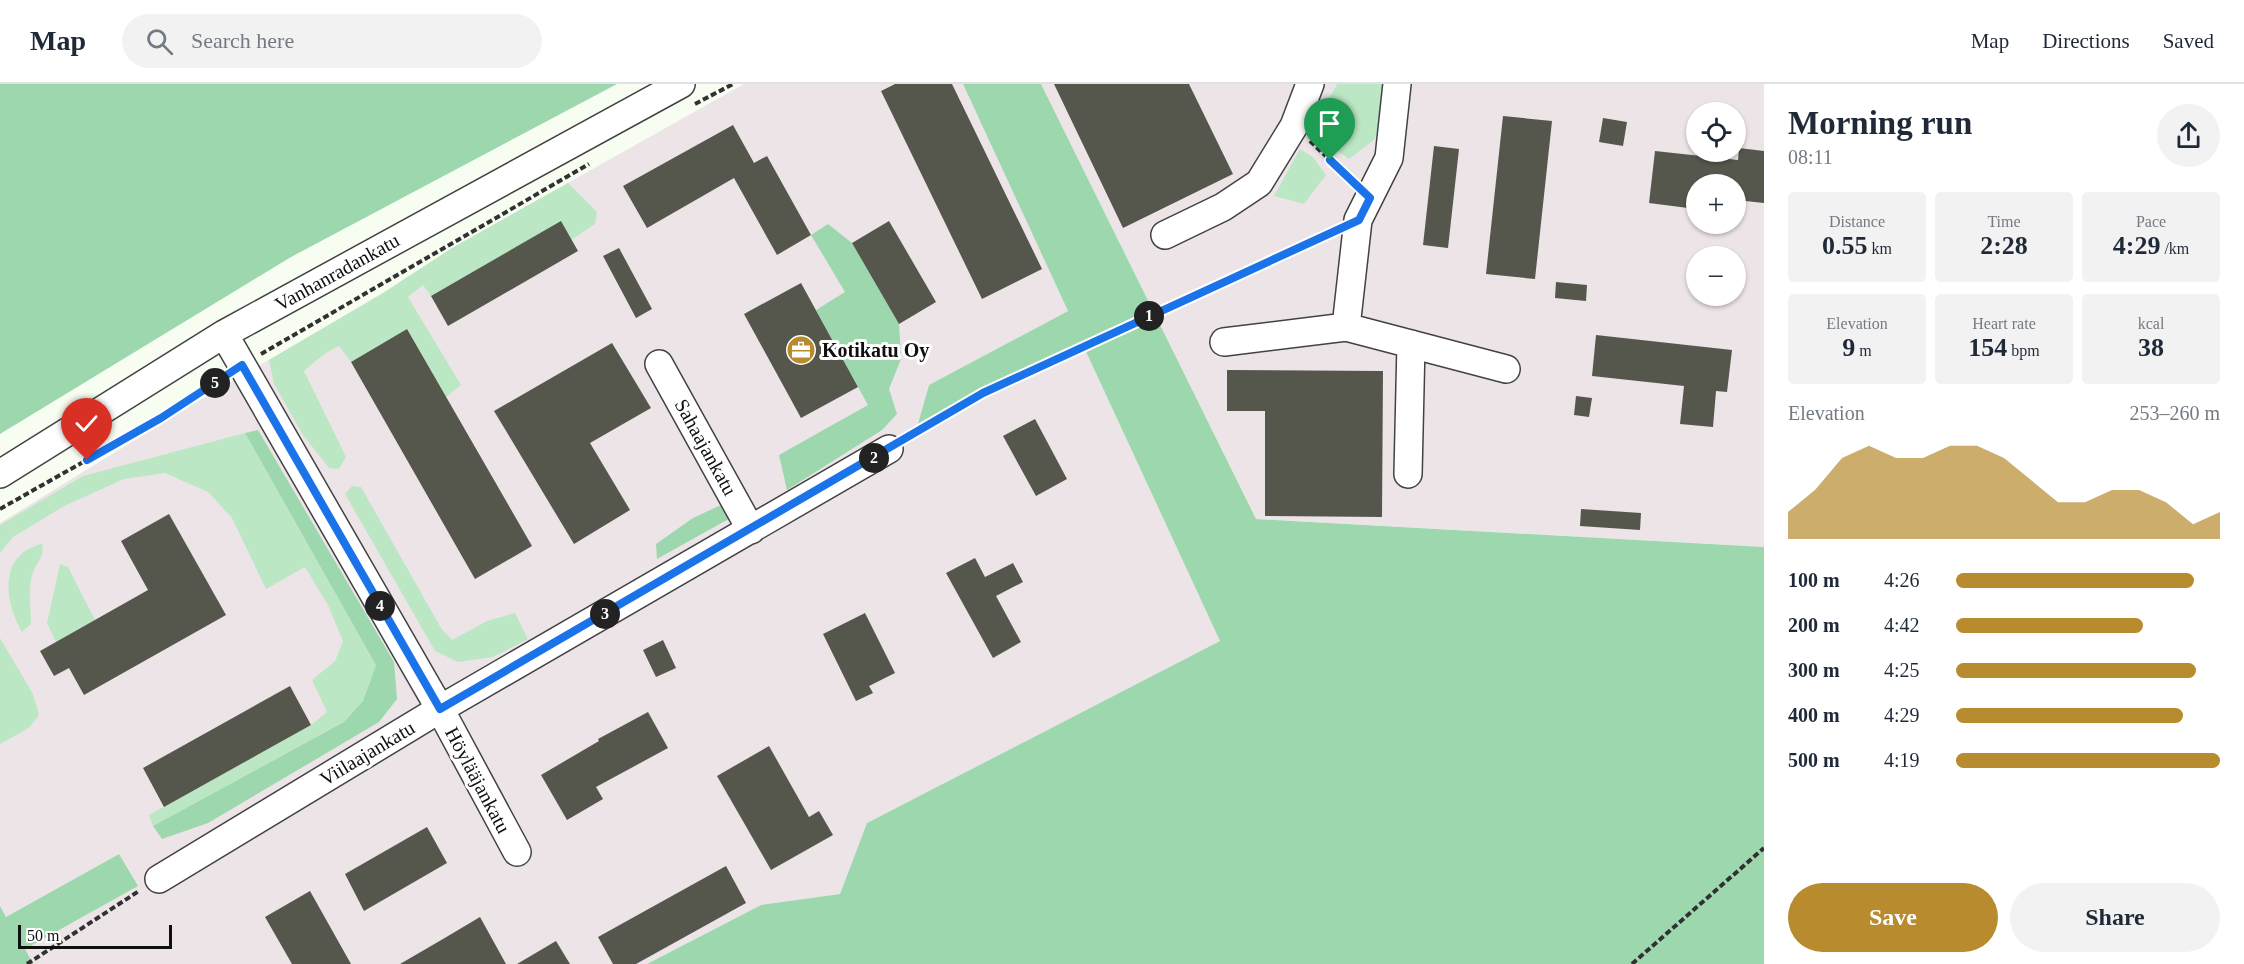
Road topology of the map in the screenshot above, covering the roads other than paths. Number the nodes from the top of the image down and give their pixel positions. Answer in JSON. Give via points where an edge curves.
{"nodes":[{"id":1,"x":1310,"y":84,"type":"edge"},
{"id":2,"x":1397,"y":84,"type":"edge"},
{"id":3,"x":687,"y":95,"type":"edge"},
{"id":4,"x":1165,"y":235,"type":"dead end"},
{"id":5,"x":1346,"y":327,"type":"junction"},
{"id":6,"x":224,"y":334,"type":"junction"},
{"id":7,"x":1224,"y":342,"type":"dead end"},
{"id":8,"x":1411,"y":344,"type":"junction"},
{"id":9,"x":659,"y":364,"type":"dead end"},
{"id":10,"x":1506,"y":369,"type":"dead end"},
{"id":11,"x":889,"y":449,"type":"road end"},
{"id":12,"x":0,"y":474,"type":"edge"},
{"id":13,"x":1408,"y":474,"type":"dead end"},
{"id":14,"x":751,"y":530,"type":"junction"},
{"id":15,"x":440,"y":709,"type":"junction"},
{"id":16,"x":517,"y":852,"type":"dead end"},
{"id":17,"x":159,"y":879,"type":"road end"}],
"edges":[{"from":1,"to":4,"type":"street","via":[[1294,126],[1259,183],[1223,207]]},
{"from":2,"to":5,"type":"street","via":[[1389,158],[1364,209]]},
{"from":3,"to":6,"type":"street","name":"Vanhanradankatu"},
{"from":5,"to":7,"type":"street"},
{"from":5,"to":8,"type":"street"},
{"from":6,"to":12,"type":"street","name":"Vanhanradankatu"},
{"from":6,"to":15,"type":"street","name":"Höylääjankatu"},
{"from":8,"to":10,"type":"street"},
{"from":8,"to":13,"type":"street"},
{"from":9,"to":14,"type":"street","name":"Sahaajankatu"},
{"from":11,"to":14,"type":"street","name":"Viilaajankatu"},
{"from":14,"to":15,"type":"street","name":"Viilaajankatu"},
{"from":15,"to":16,"type":"street","name":"Höylääjankatu"},
{"from":15,"to":17,"type":"street","name":"Viilaajankatu"}]}
